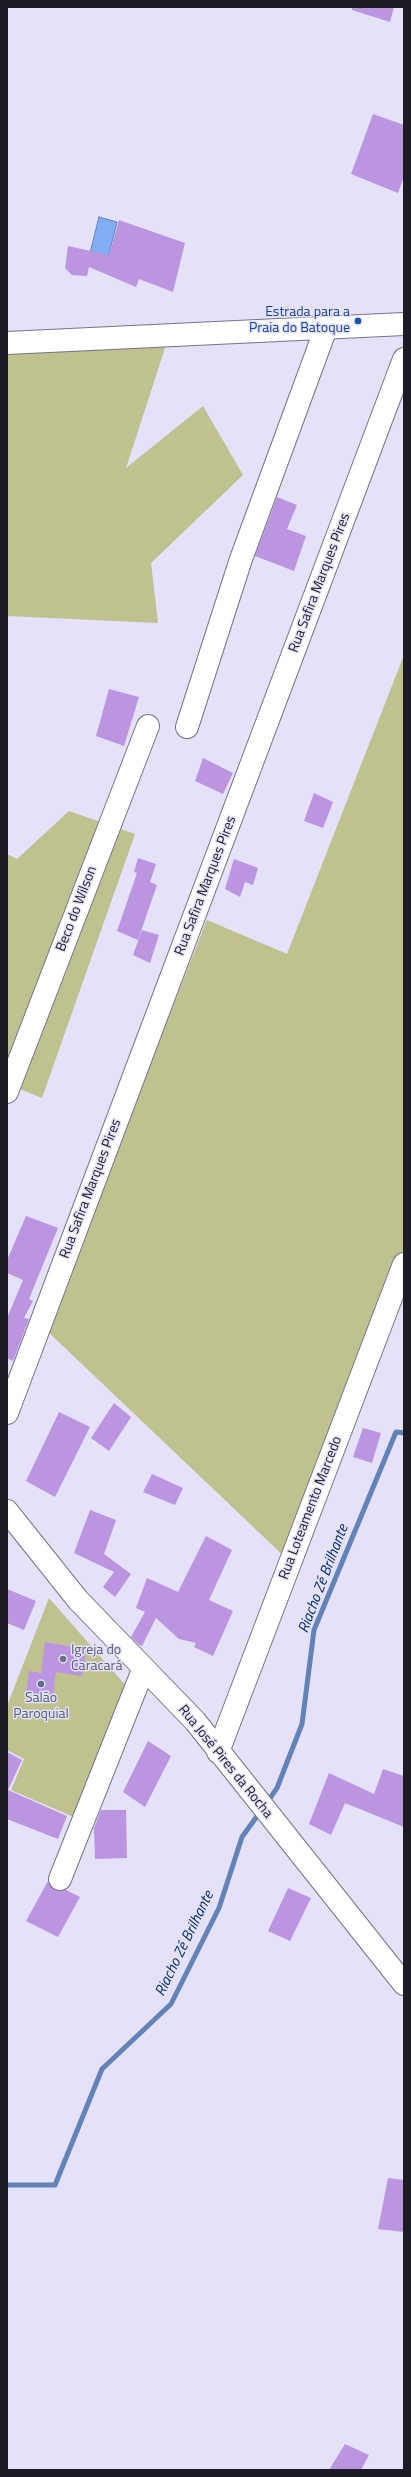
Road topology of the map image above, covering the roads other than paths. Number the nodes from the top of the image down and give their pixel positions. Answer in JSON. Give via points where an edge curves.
{"nodes":[{"id":1,"x":404,"y":324,"type":"edge"},
{"id":2,"x":326,"y":328,"type":"junction"},
{"id":3,"x":7,"y":343,"type":"edge"},
{"id":4,"x":404,"y":359,"type":"edge"},
{"id":5,"x":148,"y":726,"type":"dead end"},
{"id":6,"x":187,"y":727,"type":"dead end"},
{"id":7,"x":7,"y":1092,"type":"edge"},
{"id":8,"x":404,"y":1264,"type":"edge"},
{"id":9,"x":7,"y":1413,"type":"edge"},
{"id":10,"x":7,"y":1511,"type":"edge"},
{"id":11,"x":143,"y":1670,"type":"junction"},
{"id":12,"x":218,"y":1752,"type":"junction"},
{"id":13,"x":60,"y":1879,"type":"dead end"},
{"id":14,"x":404,"y":1984,"type":"edge"}],
"edges":[{"from":1,"to":2,"type":"street"},
{"from":2,"to":3,"type":"street"},
{"from":2,"to":6,"type":"street","via":[[241,559]]},
{"from":4,"to":9,"type":"street","name":"Rua Safira Marques Pires"},
{"from":5,"to":7,"type":"street","name":"Beco do Wilson"},
{"from":8,"to":12,"type":"street","name":"Rua Loteamento Marcedo"},
{"from":10,"to":11,"type":"street","name":"Rua José Pires da Rocha","via":[[78,1600]]},
{"from":11,"to":12,"type":"street","name":"Rua José Pires da Rocha","via":[[195,1721]]},
{"from":11,"to":13,"type":"street"},
{"from":12,"to":14,"type":"street","name":"Rua José Pires da Rocha"}]}
